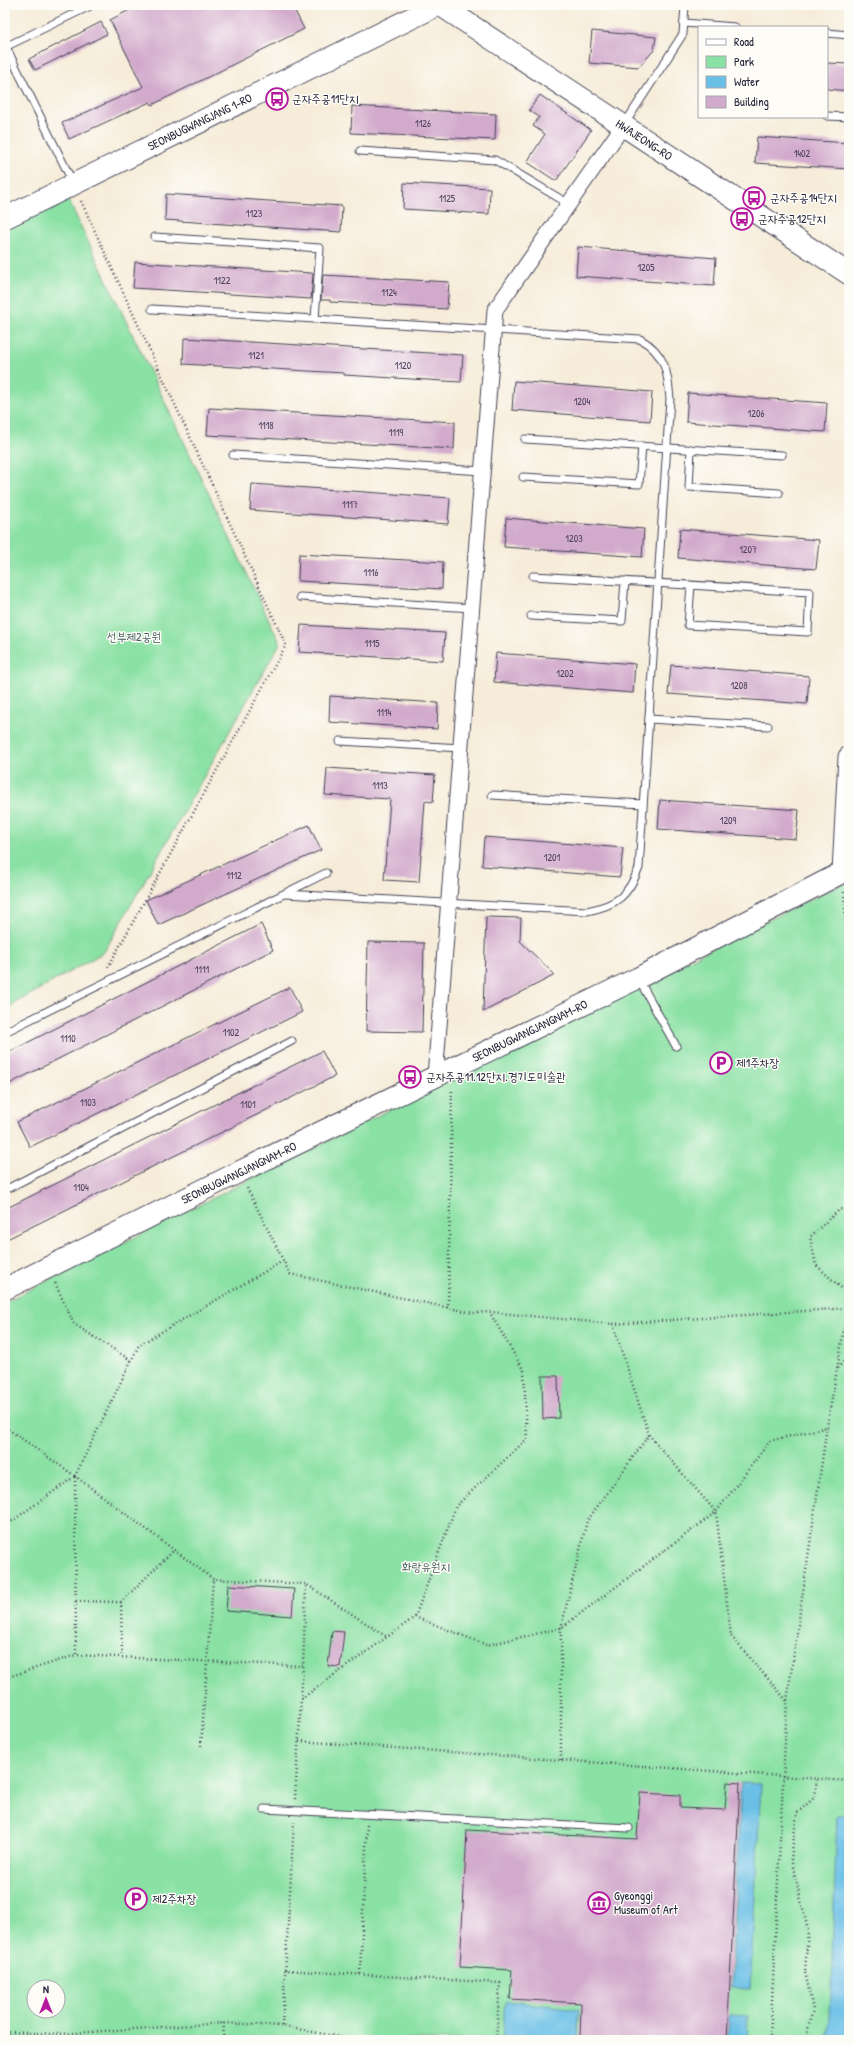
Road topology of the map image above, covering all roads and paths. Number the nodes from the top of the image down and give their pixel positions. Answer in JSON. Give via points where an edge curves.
{"nodes":[{"id":1,"x":92,"y":5,"type":"edge"},
{"id":2,"x":439,"y":5,"type":"edge"},
{"id":3,"x":685,"y":5,"type":"edge"},
{"id":4,"x":684,"y":23,"type":"junction"},
{"id":5,"x":722,"y":26,"type":"edge"},
{"id":6,"x":828,"y":33,"type":"edge"},
{"id":7,"x":849,"y":35,"type":"edge"},
{"id":8,"x":5,"y":46,"type":"edge"},
{"id":9,"x":828,"y":116,"type":"edge"},
{"id":10,"x":849,"y":117,"type":"edge"},
{"id":11,"x":623,"y":126,"type":"junction"},
{"id":12,"x":360,"y":151,"type":"dead end"},
{"id":13,"x":73,"y":184,"type":"junction"},
{"id":14,"x":569,"y":204,"type":"junction"},
{"id":15,"x":5,"y":218,"type":"edge"},
{"id":16,"x":155,"y":237,"type":"dead end"},
{"id":17,"x":849,"y":274,"type":"edge"},
{"id":18,"x":152,"y":308,"type":"dead end"},
{"id":19,"x":315,"y":319,"type":"junction"},
{"id":20,"x":493,"y":330,"type":"junction"},
{"id":21,"x":525,"y":439,"type":"dead end"},
{"id":22,"x":642,"y":446,"type":"junction"},
{"id":23,"x":667,"y":448,"type":"junction"},
{"id":24,"x":691,"y":449,"type":"junction"},
{"id":25,"x":232,"y":455,"type":"dead end"},
{"id":26,"x":782,"y":455,"type":"dead end"},
{"id":27,"x":482,"y":471,"type":"junction"},
{"id":28,"x":523,"y":477,"type":"dead end"},
{"id":29,"x":779,"y":493,"type":"dead end"},
{"id":30,"x":534,"y":576,"type":"dead end"},
{"id":31,"x":625,"y":581,"type":"junction"},
{"id":32,"x":658,"y":583,"type":"junction"},
{"id":33,"x":690,"y":585,"type":"junction"},
{"id":34,"x":300,"y":597,"type":"dead end"},
{"id":35,"x":472,"y":608,"type":"junction"},
{"id":36,"x":531,"y":616,"type":"dead end"},
{"id":37,"x":649,"y":719,"type":"junction"},
{"id":38,"x":768,"y":726,"type":"dead end"},
{"id":39,"x":340,"y":741,"type":"dead end"},
{"id":40,"x":461,"y":748,"type":"junction"},
{"id":41,"x":849,"y":758,"type":"edge"},
{"id":42,"x":492,"y":795,"type":"dead end"},
{"id":43,"x":643,"y":804,"type":"junction"},
{"id":44,"x":843,"y":872,"type":"junction"},
{"id":45,"x":326,"y":873,"type":"dead end"},
{"id":46,"x":285,"y":894,"type":"junction"},
{"id":47,"x":448,"y":903,"type":"junction"},
{"id":48,"x":849,"y":969,"type":"edge"},
{"id":49,"x":638,"y":978,"type":"junction"},
{"id":50,"x":96,"y":987,"type":"junction"},
{"id":51,"x":5,"y":1032,"type":"edge"},
{"id":52,"x":292,"y":1041,"type":"dead end"},
{"id":53,"x":676,"y":1046,"type":"dead end"},
{"id":54,"x":444,"y":1073,"type":"junction"},
{"id":55,"x":239,"y":1172,"type":"junction"},
{"id":56,"x":5,"y":1190,"type":"edge"},
{"id":57,"x":849,"y":1211,"type":"edge"},
{"id":58,"x":283,"y":1261,"type":"junction"},
{"id":59,"x":48,"y":1267,"type":"junction"},
{"id":60,"x":5,"y":1289,"type":"edge"},
{"id":61,"x":849,"y":1295,"type":"edge"},
{"id":62,"x":849,"y":1300,"type":"edge"},
{"id":63,"x":448,"y":1308,"type":"junction"},
{"id":64,"x":848,"y":1308,"type":"junction"},
{"id":65,"x":490,"y":1312,"type":"junction"},
{"id":66,"x":613,"y":1324,"type":"junction"},
{"id":67,"x":849,"y":1357,"type":"edge"},
{"id":68,"x":132,"y":1361,"type":"junction"},
{"id":69,"x":837,"y":1369,"type":"junction"},
{"id":70,"x":5,"y":1427,"type":"edge"},
{"id":71,"x":827,"y":1427,"type":"junction"},
{"id":72,"x":649,"y":1435,"type":"junction"},
{"id":73,"x":75,"y":1476,"type":"junction"},
{"id":74,"x":716,"y":1512,"type":"junction"},
{"id":75,"x":5,"y":1526,"type":"edge"},
{"id":76,"x":174,"y":1550,"type":"junction"},
{"id":77,"x":213,"y":1579,"type":"junction"},
{"id":78,"x":76,"y":1601,"type":"junction"},
{"id":79,"x":121,"y":1602,"type":"junction"},
{"id":80,"x":415,"y":1617,"type":"junction"},
{"id":81,"x":561,"y":1628,"type":"junction"},
{"id":82,"x":387,"y":1637,"type":"junction"},
{"id":83,"x":76,"y":1656,"type":"junction"},
{"id":84,"x":122,"y":1658,"type":"junction"},
{"id":85,"x":207,"y":1662,"type":"junction"},
{"id":86,"x":303,"y":1666,"type":"dead end"},
{"id":87,"x":5,"y":1678,"type":"edge"},
{"id":88,"x":301,"y":1699,"type":"dead end"},
{"id":89,"x":787,"y":1701,"type":"junction"},
{"id":90,"x":299,"y":1741,"type":"dead end"},
{"id":91,"x":201,"y":1746,"type":"dead end"},
{"id":92,"x":561,"y":1760,"type":"junction"},
{"id":93,"x":782,"y":1776,"type":"junction"},
{"id":94,"x":817,"y":1779,"type":"junction"},
{"id":95,"x":849,"y":1782,"type":"edge"},
{"id":96,"x":264,"y":1809,"type":"dead end"},
{"id":97,"x":368,"y":1815,"type":"junction"},
{"id":98,"x":629,"y":1828,"type":"dead end"},
{"id":99,"x":284,"y":1970,"type":"dead end"},
{"id":100,"x":360,"y":1974,"type":"junction"},
{"id":101,"x":224,"y":2022,"type":"junction"},
{"id":102,"x":5,"y":2032,"type":"edge"},
{"id":103,"x":223,"y":2040,"type":"edge"},
{"id":104,"x":355,"y":2040,"type":"edge"},
{"id":105,"x":496,"y":2040,"type":"edge"},
{"id":106,"x":770,"y":2040,"type":"edge"},
{"id":107,"x":805,"y":2040,"type":"edge"}],
"edges":[{"from":1,"to":8,"type":"lane"},
{"from":2,"to":11,"type":"street","name":"HWAJEONG-RO"},
{"from":2,"to":13,"type":"street","name":"SEONBUGWANGJANG 1-RO"},
{"from":3,"to":4,"type":"lane"},
{"from":4,"to":5,"type":"lane"},
{"from":4,"to":11,"type":"lane","via":[[683,34]]},
{"from":6,"to":7,"type":"lane"},
{"from":8,"to":13,"type":"lane"},
{"from":9,"to":10,"type":"lane"},
{"from":11,"to":14,"type":"street"},
{"from":11,"to":17,"type":"street","name":"HWAJEONG-RO"},
{"from":12,"to":14,"type":"lane","via":[[495,160]]},
{"from":13,"to":15,"type":"street","name":"SEONBUGWANGJANG 1-RO"},
{"from":13,"to":50,"type":"path","via":[[286,645]]},
{"from":14,"to":20,"type":"street","via":[[495,310]]},
{"from":16,"to":19,"type":"lane","via":[[320,248]]},
{"from":18,"to":19,"type":"lane"},
{"from":19,"to":20,"type":"lane"},
{"from":20,"to":23,"type":"lane","via":[[640,339],[652,345],[662,361],[669,382]]},
{"from":20,"to":27,"type":"street"},
{"from":21,"to":22,"type":"lane"},
{"from":22,"to":23,"type":"lane"},
{"from":22,"to":28,"type":"lane","via":[[640,484]]},
{"from":23,"to":24,"type":"lane"},
{"from":23,"to":32,"type":"lane"},
{"from":24,"to":26,"type":"lane"},
{"from":24,"to":29,"type":"lane","via":[[689,487]]},
{"from":25,"to":27,"type":"lane"},
{"from":27,"to":35,"type":"street"},
{"from":30,"to":31,"type":"lane"},
{"from":31,"to":32,"type":"lane"},
{"from":31,"to":36,"type":"lane","via":[[622,621]]},
{"from":32,"to":33,"type":"lane"},
{"from":32,"to":37,"type":"lane"},
{"from":33,"to":33,"type":"lane","via":[[810,592],[808,632],[688,624]]},
{"from":34,"to":35,"type":"lane"},
{"from":35,"to":40,"type":"street"},
{"from":37,"to":38,"type":"lane"},
{"from":37,"to":43,"type":"lane"},
{"from":39,"to":40,"type":"lane"},
{"from":40,"to":47,"type":"street"},
{"from":41,"to":44,"type":"street"},
{"from":42,"to":43,"type":"lane"},
{"from":43,"to":47,"type":"lane","via":[[639,868],[628,891],[605,908],[587,911]]},
{"from":44,"to":48,"type":"path"},
{"from":44,"to":49,"type":"street","name":"SEONBUGWANGJANGNAM-RO"},
{"from":45,"to":46,"type":"lane"},
{"from":46,"to":47,"type":"lane"},
{"from":46,"to":50,"type":"lane"},
{"from":47,"to":54,"type":"street"},
{"from":49,"to":53,"type":"lane"},
{"from":49,"to":54,"type":"street","name":"SEONBUGWANGJANGNAM-RO"},
{"from":50,"to":51,"type":"lane"},
{"from":52,"to":56,"type":"lane"},
{"from":54,"to":55,"type":"street","name":"SEONBUGWANGJANGNAM-RO"},
{"from":54,"to":63,"type":"path"},
{"from":55,"to":58,"type":"path"},
{"from":55,"to":59,"type":"street","name":"SEONBUGWANGJANGNAM-RO"},
{"from":57,"to":61,"type":"path","via":[[840,1209],[810,1237],[816,1265]]},
{"from":58,"to":63,"type":"path","via":[[290,1274]]},
{"from":58,"to":68,"type":"path","via":[[139,1345]]},
{"from":59,"to":60,"type":"street","name":"SEONBUGWANGJANGNAM-RO"},
{"from":59,"to":68,"type":"path","via":[[74,1324]]},
{"from":62,"to":64,"type":"path"},
{"from":63,"to":65,"type":"path","via":[[473,1313]]},
{"from":64,"to":66,"type":"path"},
{"from":64,"to":69,"type":"path"},
{"from":65,"to":66,"type":"path"},
{"from":65,"to":80,"type":"path","via":[[524,1371],[526,1439],[456,1506]]},
{"from":66,"to":72,"type":"path"},
{"from":67,"to":69,"type":"path"},
{"from":68,"to":73,"type":"path"},
{"from":69,"to":71,"type":"path"},
{"from":70,"to":73,"type":"path"},
{"from":71,"to":74,"type":"path","via":[[770,1441]]},
{"from":71,"to":89,"type":"path"},
{"from":72,"to":74,"type":"path"},
{"from":72,"to":81,"type":"path","via":[[587,1520]]},
{"from":73,"to":75,"type":"path"},
{"from":73,"to":76,"type":"path"},
{"from":73,"to":78,"type":"path"},
{"from":74,"to":81,"type":"path"},
{"from":74,"to":89,"type":"path","via":[[731,1636]]},
{"from":76,"to":77,"type":"path"},
{"from":76,"to":79,"type":"path"},
{"from":77,"to":82,"type":"path","via":[[306,1584]]},
{"from":77,"to":85,"type":"path"},
{"from":78,"to":79,"type":"path"},
{"from":78,"to":83,"type":"path"},
{"from":79,"to":84,"type":"path"},
{"from":80,"to":81,"type":"path","via":[[488,1645]]},
{"from":80,"to":82,"type":"path"},
{"from":81,"to":92,"type":"path"},
{"from":82,"to":88,"type":"path"},
{"from":83,"to":84,"type":"path"},
{"from":83,"to":87,"type":"path"},
{"from":84,"to":85,"type":"path"},
{"from":85,"to":86,"type":"path"},
{"from":85,"to":91,"type":"path"},
{"from":89,"to":93,"type":"path"},
{"from":90,"to":92,"type":"path"},
{"from":92,"to":93,"type":"path"},
{"from":93,"to":94,"type":"path"},
{"from":93,"to":106,"type":"path"},
{"from":94,"to":95,"type":"path"},
{"from":94,"to":107,"type":"path","via":[[815,1798],[797,1813],[791,1859],[808,1930],[805,1972],[813,2010]]},
{"from":96,"to":97,"type":"lane"},
{"from":97,"to":98,"type":"lane"},
{"from":97,"to":100,"type":"path"},
{"from":99,"to":100,"type":"path"},
{"from":100,"to":105,"type":"path","via":[[500,1983]]},
{"from":101,"to":102,"type":"path","via":[[58,2034]]},
{"from":101,"to":103,"type":"path"},
{"from":101,"to":104,"type":"path","via":[[282,2026]]}]}
